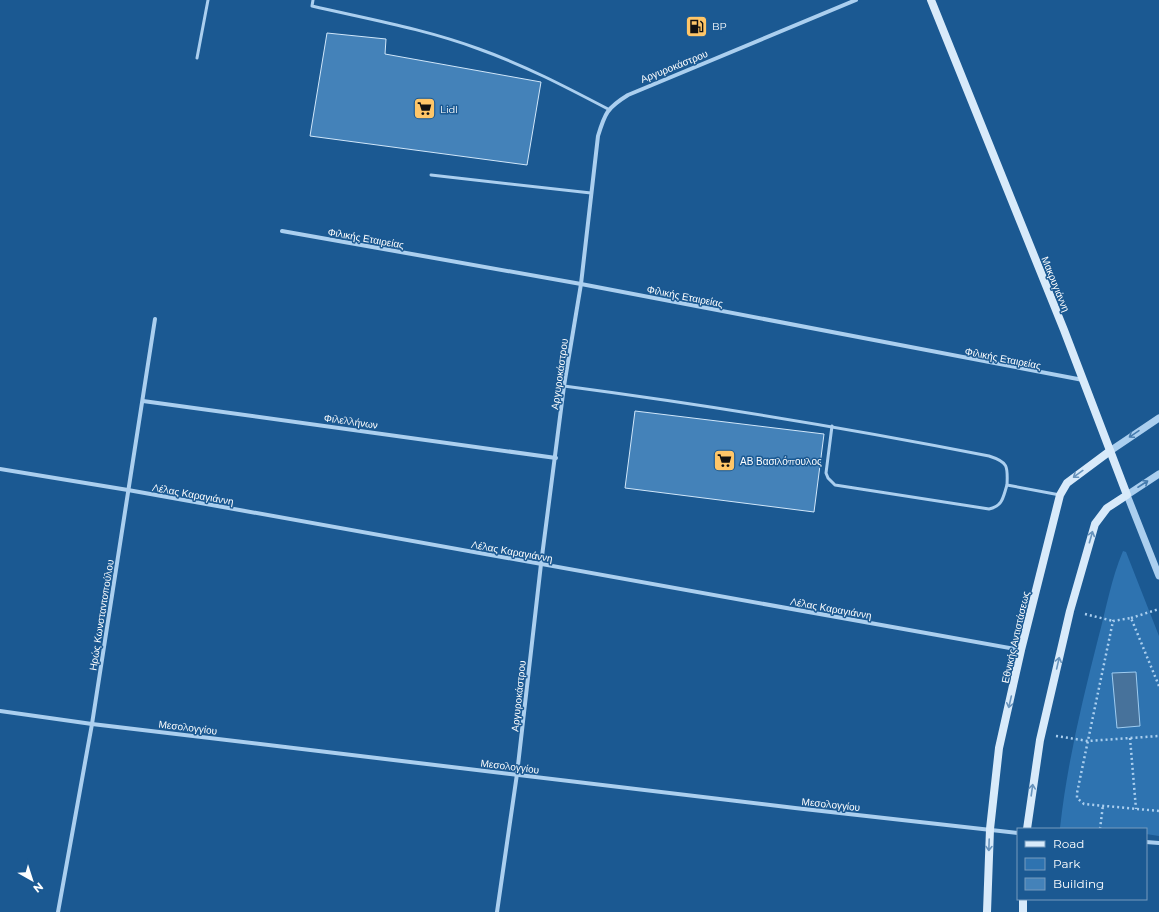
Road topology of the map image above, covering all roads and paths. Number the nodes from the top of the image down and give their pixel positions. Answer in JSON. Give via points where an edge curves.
{"nodes":[{"id":1,"x":208,"y":0,"type":"edge"},
{"id":2,"x":313,"y":0,"type":"edge"},
{"id":3,"x":856,"y":0,"type":"edge"},
{"id":4,"x":931,"y":0,"type":"edge"},
{"id":5,"x":197,"y":58,"type":"dead end"},
{"id":6,"x":608,"y":109,"type":"junction"},
{"id":7,"x":431,"y":175,"type":"dead end"},
{"id":8,"x":591,"y":193,"type":"junction"},
{"id":9,"x":282,"y":231,"type":"dead end"},
{"id":10,"x":580,"y":284,"type":"junction"},
{"id":11,"x":155,"y":319,"type":"dead end"},
{"id":12,"x":1083,"y":381,"type":"junction"},
{"id":13,"x":564,"y":386,"type":"junction"},
{"id":14,"x":143,"y":401,"type":"junction"},
{"id":15,"x":1159,"y":418,"type":"edge"},
{"id":16,"x":832,"y":426,"type":"junction"},
{"id":17,"x":1110,"y":451,"type":"junction"},
{"id":18,"x":556,"y":458,"type":"junction"},
{"id":19,"x":0,"y":469,"type":"edge"},
{"id":20,"x":1159,"y":474,"type":"edge"},
{"id":21,"x":1007,"y":485,"type":"junction"},
{"id":22,"x":128,"y":490,"type":"junction"},
{"id":23,"x":1060,"y":495,"type":"junction"},
{"id":24,"x":1127,"y":495,"type":"junction"},
{"id":25,"x":540,"y":564,"type":"junction"},
{"id":26,"x":1159,"y":576,"type":"edge"},
{"id":27,"x":1159,"y":609,"type":"edge"},
{"id":28,"x":1070,"y":611,"type":"junction"},
{"id":29,"x":1131,"y":618,"type":"junction"},
{"id":30,"x":1113,"y":621,"type":"junction"},
{"id":31,"x":1021,"y":650,"type":"junction"},
{"id":32,"x":1159,"y":686,"type":"edge"},
{"id":33,"x":0,"y":711,"type":"edge"},
{"id":34,"x":92,"y":724,"type":"junction"},
{"id":35,"x":1041,"y":734,"type":"junction"},
{"id":36,"x":1159,"y":736,"type":"edge"},
{"id":37,"x":1130,"y":738,"type":"junction"},
{"id":38,"x":1088,"y":742,"type":"junction"},
{"id":39,"x":517,"y":774,"type":"junction"},
{"id":40,"x":1103,"y":805,"type":"junction"},
{"id":41,"x":1136,"y":809,"type":"junction"},
{"id":42,"x":1159,"y":811,"type":"edge"},
{"id":43,"x":1027,"y":828,"type":"edge"},
{"id":44,"x":1100,"y":828,"type":"edge"},
{"id":45,"x":990,"y":829,"type":"junction"},
{"id":46,"x":1017,"y":833,"type":"edge"},
{"id":47,"x":1147,"y":842,"type":"edge"},
{"id":48,"x":1159,"y":843,"type":"edge"},
{"id":49,"x":1023,"y":900,"type":"edge"},
{"id":50,"x":58,"y":912,"type":"edge"},
{"id":51,"x":497,"y":912,"type":"edge"},
{"id":52,"x":987,"y":912,"type":"edge"},
{"id":53,"x":1023,"y":912,"type":"edge"}],
"edges":[{"from":1,"to":5,"type":"lane"},
{"from":2,"to":6,"type":"lane","via":[[312,6],[420,31],[478,49],[550,79]]},
{"from":3,"to":6,"type":"street","name":"Αργυροκάστρου","via":[[641,88]]},
{"from":4,"to":12,"type":"main road","name":"Μακρυγιάννη"},
{"from":6,"to":8,"type":"street","name":"Αργυροκάστρου","via":[[598,136]]},
{"from":7,"to":8,"type":"lane"},
{"from":8,"to":10,"type":"street","name":"Αργυροκάστρου"},
{"from":9,"to":10,"type":"street","name":"Φιλικής Εταιρείας"},
{"from":10,"to":12,"type":"street","name":"Φιλικής Εταιρείας"},
{"from":10,"to":13,"type":"street","name":"Αργυροκάστρου"},
{"from":11,"to":14,"type":"street","name":"Ηρώς Κωνσταντοπούλου"},
{"from":12,"to":17,"type":"main road","name":"Μακρυγιάννη"},
{"from":13,"to":16,"type":"lane","via":[[695,403]]},
{"from":13,"to":18,"type":"street","name":"Αργυροκάστρου"},
{"from":14,"to":18,"type":"street","name":"Φιλελλήνων"},
{"from":14,"to":22,"type":"street","name":"Ηρώς Κωνσταντοπούλου"},
{"from":15,"to":17,"type":"street","name":"Εθνικής Αντιστάσεως","one_way":true},
{"from":16,"to":21,"type":"lane","via":[[998,458],[1008,469]]},
{"from":16,"to":21,"type":"lane","via":[[826,473],[835,485],[989,509],[1002,502]]},
{"from":17,"to":23,"type":"main road","name":"Εθνικής Αντιστάσεως","one_way":true,"via":[[1067,482]]},
{"from":17,"to":24,"type":"main road","name":"Μακρυγιάννη"},
{"from":18,"to":25,"type":"street","name":"Αργυροκάστρου"},
{"from":19,"to":22,"type":"street","name":"Λέλας Καραγιάννη"},
{"from":24,"to":20,"type":"street","one_way":true},
{"from":21,"to":23,"type":"lane"},
{"from":22,"to":25,"type":"street","name":"Λέλας Καραγιάννη"},
{"from":22,"to":34,"type":"street","name":"Ηρώς Κωνσταντοπούλου"},
{"from":23,"to":31,"type":"main road","name":"Εθνικής Αντιστάσεως"},
{"from":24,"to":26,"type":"street","name":"Μακρυγιάννη"},
{"from":28,"to":24,"type":"main road","one_way":true,"via":[[1094,524],[1107,508]]},
{"from":25,"to":31,"type":"street","name":"Λέλας Καραγιάννη"},
{"from":25,"to":39,"type":"street","name":"Αργυροκάστρου"},
{"from":27,"to":29,"type":"path"},
{"from":28,"to":30,"type":"path"},
{"from":35,"to":28,"type":"main road","one_way":true},
{"from":29,"to":30,"type":"path"},
{"from":29,"to":32,"type":"path"},
{"from":30,"to":38,"type":"path"},
{"from":31,"to":45,"type":"main road","name":"Εθνικής Αντιστάσεως","one_way":true,"via":[[999,748]]},
{"from":33,"to":34,"type":"street","name":"Μεσολογγίου"},
{"from":34,"to":39,"type":"street","name":"Μεσολογγίου"},
{"from":34,"to":50,"type":"street","name":"Ηρώς Κωνσταντοπούλου"},
{"from":35,"to":38,"type":"path"},
{"from":43,"to":35,"type":"main road","one_way":true},
{"from":36,"to":37,"type":"path"},
{"from":37,"to":38,"type":"path"},
{"from":37,"to":41,"type":"path"},
{"from":38,"to":40,"type":"path","via":[[1076,794],[1084,804]]},
{"from":39,"to":45,"type":"street","name":"Μεσολογγίου"},
{"from":39,"to":51,"type":"street","name":"Αργυροκάστρου"},
{"from":40,"to":41,"type":"path"},
{"from":40,"to":44,"type":"path"},
{"from":41,"to":42,"type":"path"},
{"from":45,"to":46,"type":"street","name":"Μεσολογγίου"},
{"from":45,"to":52,"type":"main road","name":"Εθνικής Αντιστάσεως","one_way":true},
{"from":47,"to":48,"type":"street"},
{"from":49,"to":53,"type":"main road"}]}
